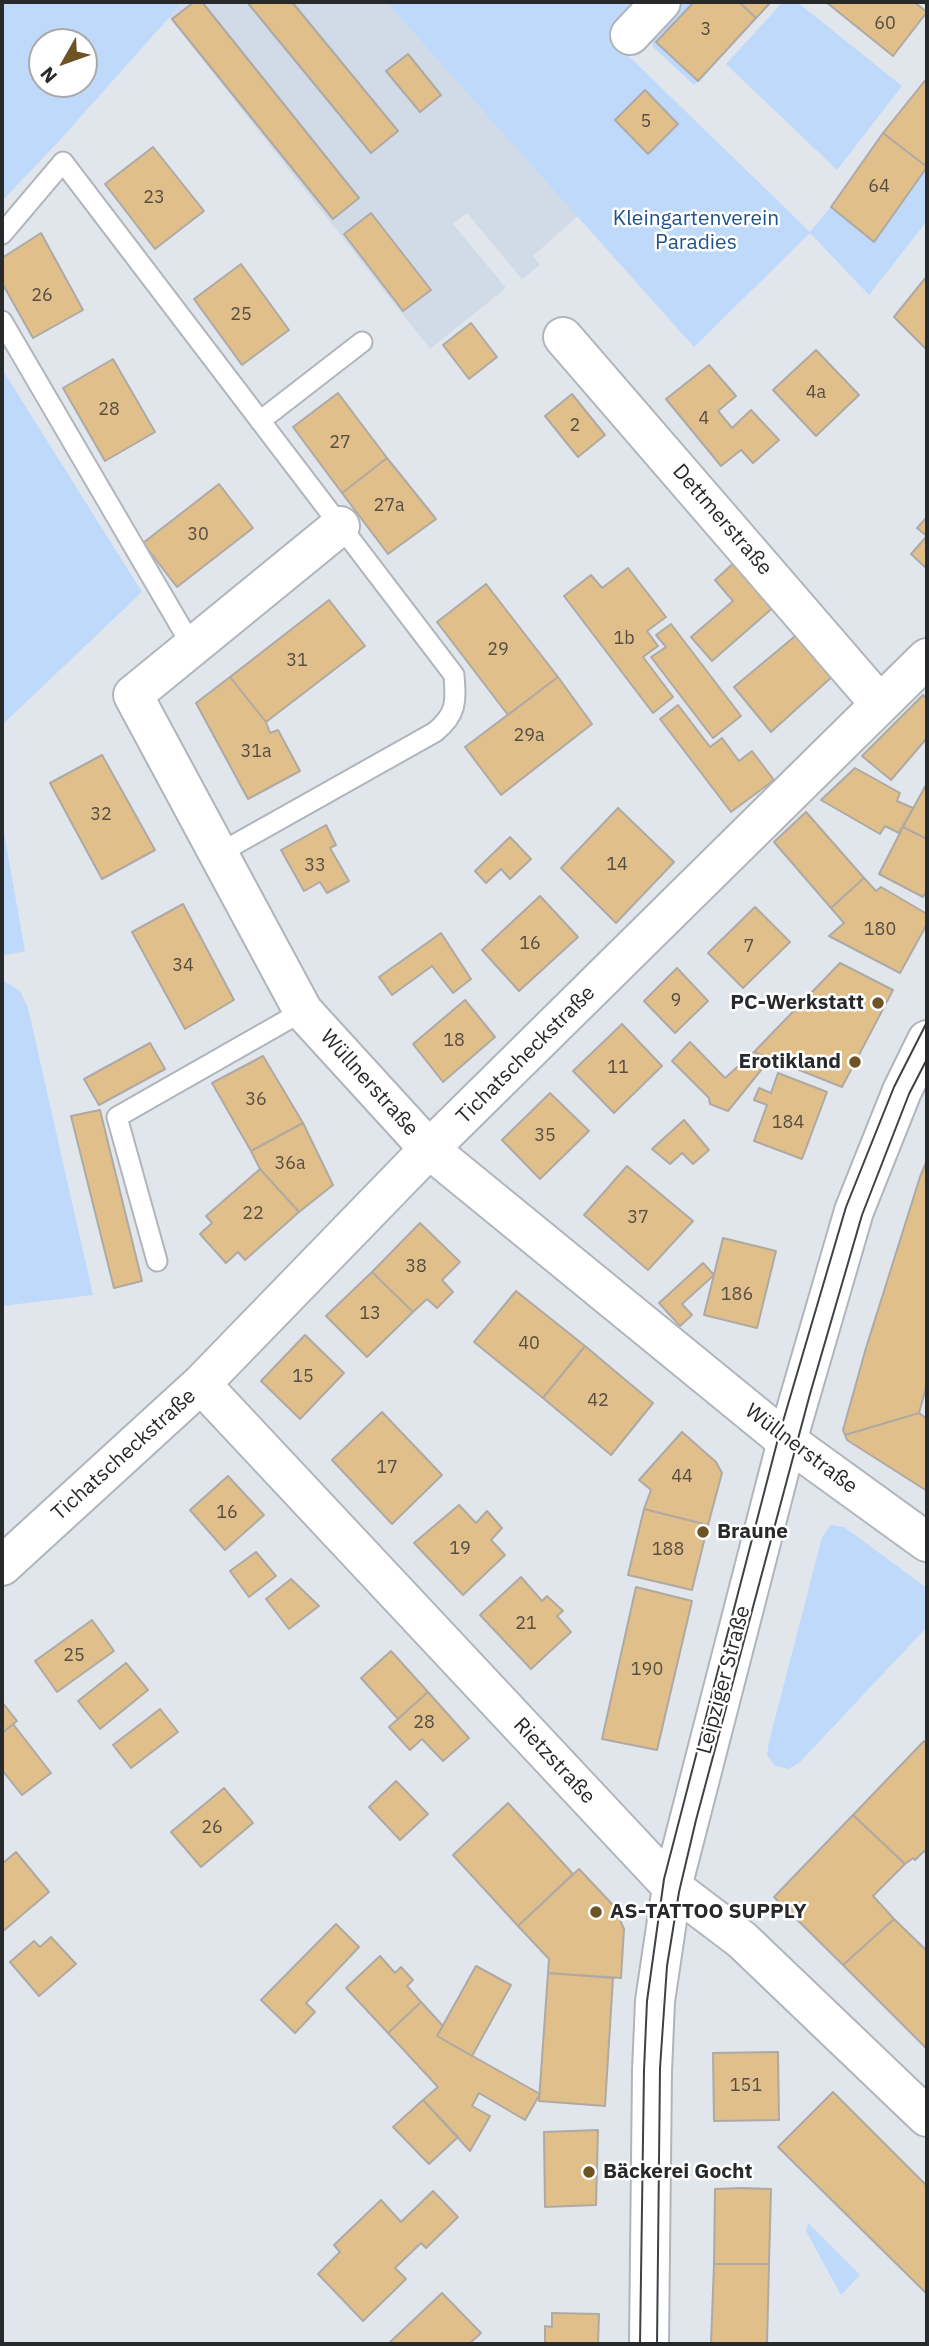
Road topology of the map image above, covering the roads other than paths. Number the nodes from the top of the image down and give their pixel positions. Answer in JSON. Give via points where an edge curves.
{"nodes":[{"id":1,"x":661,"y":2,"type":"edge"},
{"id":2,"x":631,"y":35,"type":"dead end"},
{"id":3,"x":2,"y":234,"type":"edge"},
{"id":4,"x":2,"y":321,"type":"edge"},
{"id":5,"x":564,"y":337,"type":"dead end"},
{"id":6,"x":362,"y":342,"type":"dead end"},
{"id":7,"x":260,"y":421,"type":"junction"},
{"id":8,"x":340,"y":526,"type":"junction"},
{"id":9,"x":192,"y":646,"type":"junction"},
{"id":10,"x":927,"y":658,"type":"edge"},
{"id":11,"x":880,"y":704,"type":"junction"},
{"id":12,"x":218,"y":854,"type":"junction"},
{"id":13,"x":303,"y":1011,"type":"junction"},
{"id":14,"x":927,"y":1040,"type":"edge"},
{"id":15,"x":429,"y":1149,"type":"junction"},
{"id":16,"x":157,"y":1261,"type":"dead end"},
{"id":17,"x":201,"y":1384,"type":"junction"},
{"id":18,"x":787,"y":1441,"type":"junction"},
{"id":19,"x":927,"y":1542,"type":"edge"},
{"id":20,"x":2,"y":1566,"type":"edge"},
{"id":21,"x":672,"y":1887,"type":"junction"},
{"id":22,"x":927,"y":2117,"type":"edge"},
{"id":23,"x":649,"y":2344,"type":"edge"}],
"edges":[{"from":1,"to":2,"type":"street"},
{"from":3,"to":7,"type":"lane","via":[[62,162]]},
{"from":4,"to":9,"type":"lane"},
{"from":5,"to":11,"type":"street","name":"Dettmerstraße"},
{"from":6,"to":7,"type":"lane"},
{"from":7,"to":8,"type":"lane"},
{"from":8,"to":9,"type":"street","name":"Wüllnerstraße"},
{"from":8,"to":12,"type":"lane","via":[[454,675],[454,712],[435,732]]},
{"from":9,"to":12,"type":"street","name":"Wüllnerstraße","via":[[133,695]]},
{"from":10,"to":11,"type":"street","name":"Tichatscheckstraße"},
{"from":11,"to":15,"type":"street","name":"Tichatscheckstraße"},
{"from":12,"to":13,"type":"street","name":"Wüllnerstraße"},
{"from":13,"to":15,"type":"street","name":"Wüllnerstraße"},
{"from":13,"to":16,"type":"lane","via":[[117,1117]]},
{"from":14,"to":18,"type":"street","name":"Leipziger Straße","via":[[854,1211]]},
{"from":15,"to":17,"type":"street","name":"Tichatscheckstraße"},
{"from":15,"to":18,"type":"street","name":"Wüllnerstraße"},
{"from":17,"to":20,"type":"street","name":"Tichatscheckstraße"},
{"from":17,"to":21,"type":"street","name":"Rietzstraße"},
{"from":18,"to":19,"type":"street","name":"Wüllnerstraße"},
{"from":18,"to":21,"type":"street","name":"Leipziger Straße"},
{"from":21,"to":22,"type":"street","name":"Rietzstraße","via":[[742,1940]]},
{"from":21,"to":23,"type":"street","name":"Leipziger Straße","via":[[655,2001],[652,2059]]}]}
